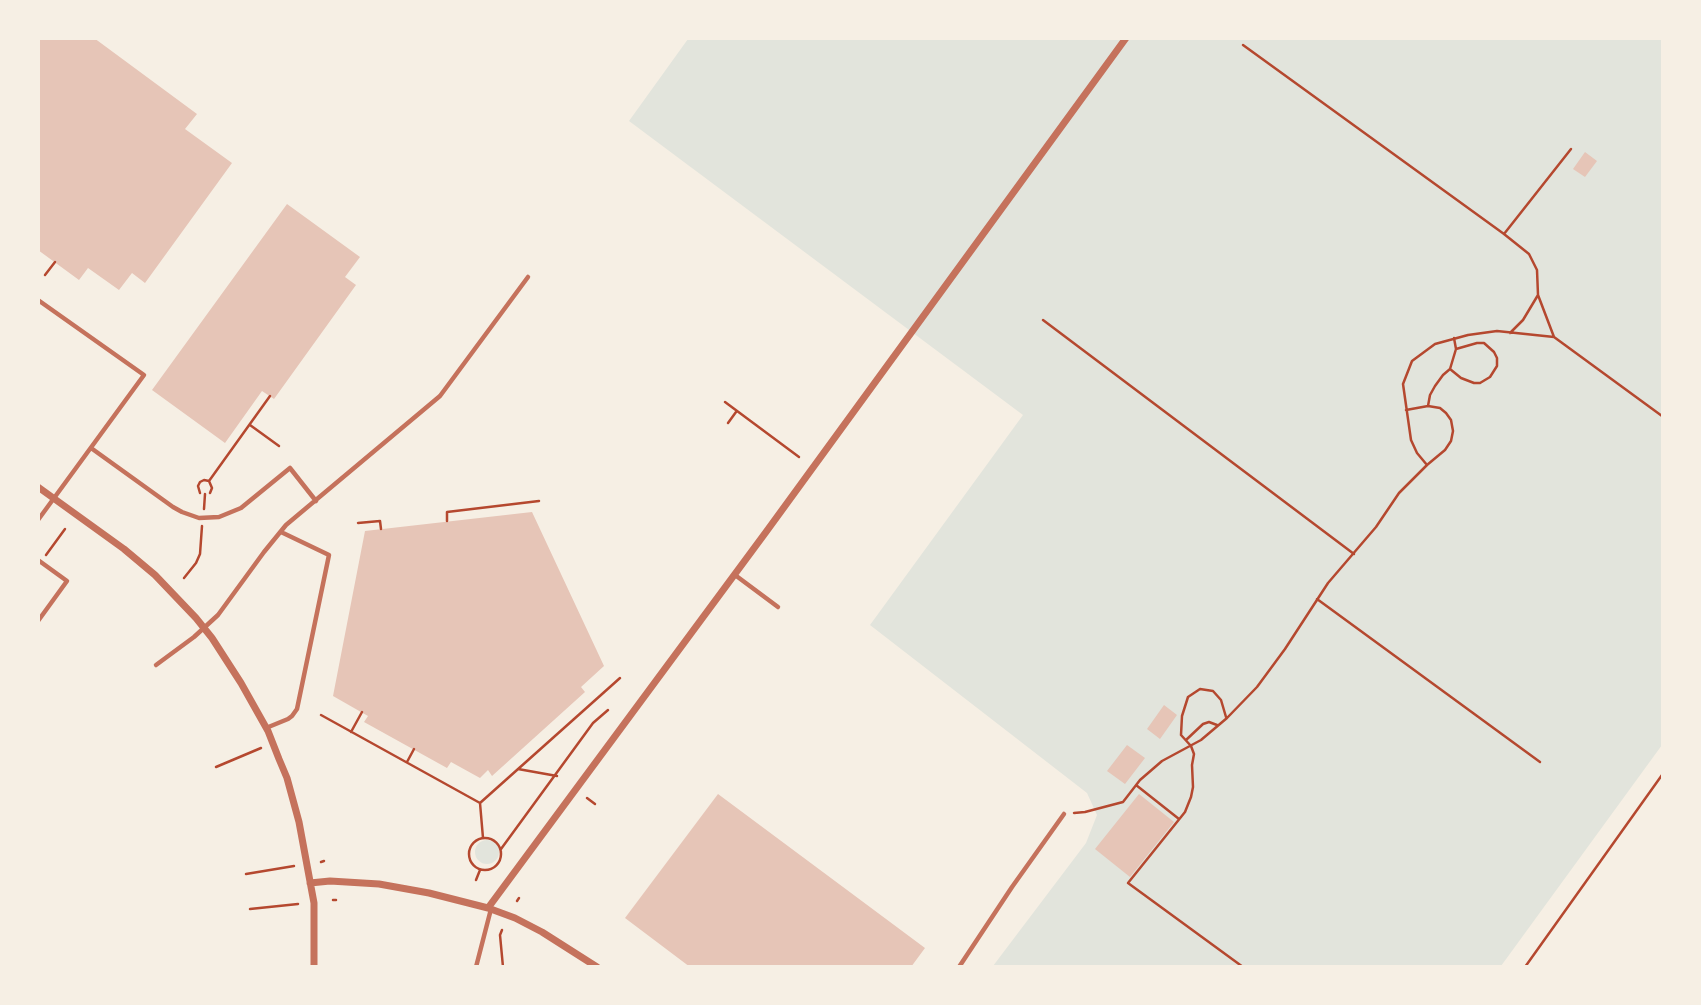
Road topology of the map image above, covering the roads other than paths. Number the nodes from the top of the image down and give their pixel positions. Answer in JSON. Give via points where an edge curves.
{"nodes":[{"id":1,"x":1126,"y":38,"type":"edge"},
{"id":2,"x":528,"y":277,"type":"dead end"},
{"id":3,"x":38,"y":300,"type":"edge"},
{"id":4,"x":91,"y":448,"type":"junction"},
{"id":5,"x":38,"y":487,"type":"edge"},
{"id":6,"x":55,"y":498,"type":"junction"},
{"id":7,"x":316,"y":500,"type":"junction"},
{"id":8,"x":38,"y":520,"type":"edge"},
{"id":9,"x":281,"y":532,"type":"junction"},
{"id":10,"x":40,"y":561,"type":"edge"},
{"id":11,"x":735,"y":575,"type":"junction"},
{"id":12,"x":778,"y":607,"type":"dead end"},
{"id":13,"x":38,"y":621,"type":"edge"},
{"id":14,"x":205,"y":628,"type":"junction"},
{"id":15,"x":156,"y":665,"type":"dead end"},
{"id":16,"x":266,"y":728,"type":"junction"},
{"id":17,"x":1064,"y":814,"type":"road end"},
{"id":18,"x":310,"y":883,"type":"junction"},
{"id":19,"x":490,"y":909,"type":"junction"},
{"id":20,"x":314,"y":967,"type":"edge"},
{"id":21,"x":476,"y":967,"type":"edge"},
{"id":22,"x":597,"y":967,"type":"edge"},
{"id":23,"x":959,"y":967,"type":"edge"}],
"edges":[{"from":1,"to":11,"type":"street"},
{"from":2,"to":7,"type":"lane","via":[[440,396]]},
{"from":3,"to":4,"type":"lane","via":[[144,375]]},
{"from":4,"to":6,"type":"lane"},
{"from":4,"to":7,"type":"lane","via":[[190,516],[219,517],[241,508],[290,468]]},
{"from":5,"to":6,"type":"street"},
{"from":6,"to":8,"type":"lane"},
{"from":6,"to":14,"type":"street","via":[[155,575]]},
{"from":7,"to":9,"type":"lane"},
{"from":9,"to":14,"type":"lane"},
{"from":9,"to":16,"type":"lane","via":[[328,555],[297,709],[288,719]]},
{"from":10,"to":13,"type":"lane","via":[[67,581]]},
{"from":11,"to":12,"type":"lane"},
{"from":11,"to":19,"type":"street"},
{"from":14,"to":15,"type":"lane"},
{"from":14,"to":16,"type":"street"},
{"from":16,"to":18,"type":"street","via":[[299,822]]},
{"from":17,"to":23,"type":"lane"},
{"from":18,"to":19,"type":"street","via":[[390,886]]},
{"from":18,"to":20,"type":"street"},
{"from":19,"to":21,"type":"lane"},
{"from":19,"to":22,"type":"street","via":[[542,932]]}]}
